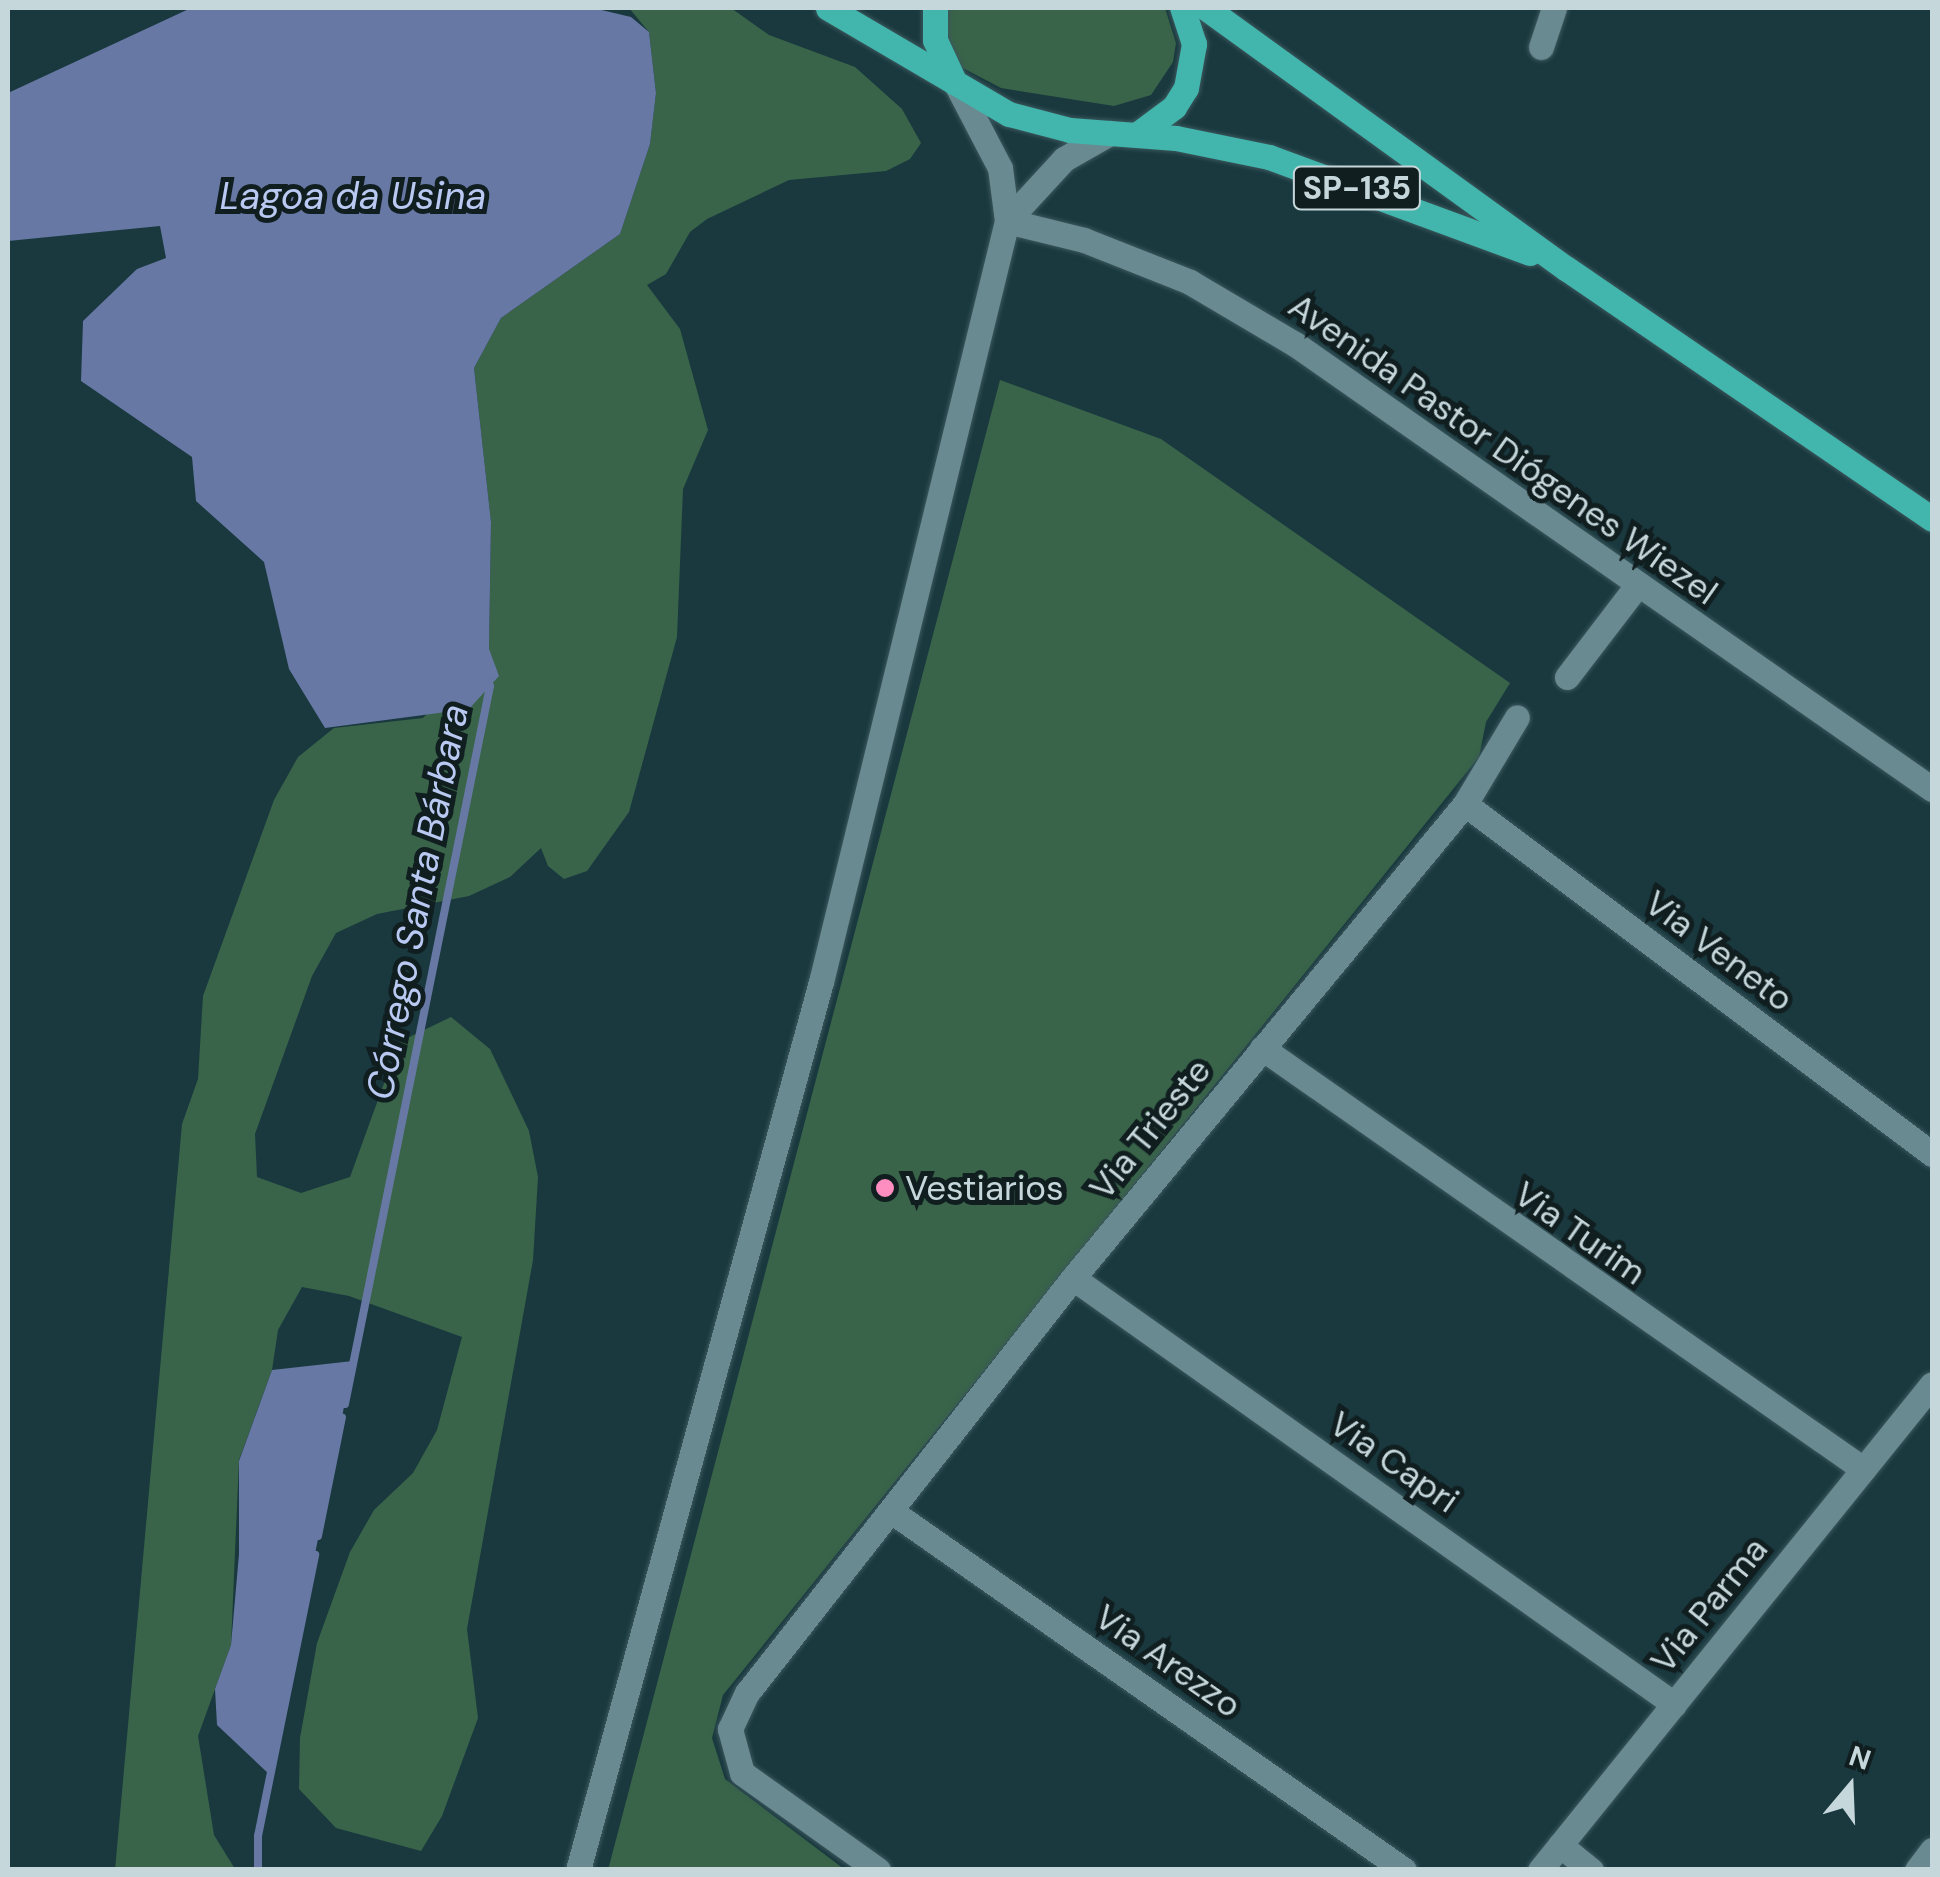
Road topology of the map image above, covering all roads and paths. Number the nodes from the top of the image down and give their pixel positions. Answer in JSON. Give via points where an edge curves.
{"nodes":[{"id":1,"x":828,"y":8,"type":"edge"},
{"id":2,"x":935,"y":8,"type":"edge"},
{"id":3,"x":1182,"y":8,"type":"edge"},
{"id":4,"x":1206,"y":8,"type":"edge"},
{"id":5,"x":1554,"y":8,"type":"edge"},
{"id":6,"x":1541,"y":47,"type":"dead end"},
{"id":7,"x":956,"y":84,"type":"junction"},
{"id":8,"x":1110,"y":134,"type":"junction"},
{"id":9,"x":1140,"y":134,"type":"junction"},
{"id":10,"x":1007,"y":221,"type":"junction"},
{"id":11,"x":1567,"y":269,"type":"junction"},
{"id":12,"x":1932,"y":519,"type":"edge"},
{"id":13,"x":1638,"y":584,"type":"junction"},
{"id":14,"x":1568,"y":677,"type":"dead end"},
{"id":15,"x":1517,"y":717,"type":"dead end"},
{"id":16,"x":1932,"y":789,"type":"edge"},
{"id":17,"x":1464,"y":804,"type":"junction"},
{"id":18,"x":1262,"y":1048,"type":"junction"},
{"id":19,"x":1932,"y":1154,"type":"edge"},
{"id":20,"x":1073,"y":1278,"type":"junction"},
{"id":21,"x":1932,"y":1384,"type":"edge"},
{"id":22,"x":1863,"y":1470,"type":"junction"},
{"id":23,"x":891,"y":1510,"type":"junction"},
{"id":24,"x":1674,"y":1704,"type":"junction"},
{"id":25,"x":1560,"y":1844,"type":"junction"},
{"id":26,"x":1932,"y":1850,"type":"edge"},
{"id":27,"x":578,"y":1870,"type":"edge"},
{"id":28,"x":878,"y":1870,"type":"edge"},
{"id":29,"x":1404,"y":1870,"type":"edge"},
{"id":30,"x":1540,"y":1870,"type":"edge"},
{"id":31,"x":1591,"y":1870,"type":"edge"},
{"id":32,"x":1916,"y":1870,"type":"edge"}],
"edges":[{"from":1,"to":7,"type":"main road","number":"SP-135"},
{"from":2,"to":7,"type":"main road","via":[[935,40]]},
{"from":3,"to":9,"type":"main road","via":[[1194,44],[1186,88]]},
{"from":4,"to":11,"type":"main road","number":"SP-135"},
{"from":5,"to":6,"type":"street"},
{"from":7,"to":8,"type":"main road","number":"SP-135","via":[[1040,124]]},
{"from":7,"to":10,"type":"street","via":[[996,157]]},
{"from":8,"to":9,"type":"main road","number":"SP-135"},
{"from":8,"to":10,"type":"street","via":[[1064,159]]},
{"from":9,"to":11,"type":"main road","number":"SP-135","via":[[1269,157]]},
{"from":10,"to":13,"type":"street","name":"Avenida Pastor Diógenes Wiezel","via":[[1084,240],[1190,282],[1295,344]]},
{"from":10,"to":27,"type":"street","via":[[822,982]]},
{"from":11,"to":12,"type":"main road","number":"SP-135"},
{"from":13,"to":14,"type":"street"},
{"from":13,"to":16,"type":"street","name":"Avenida Pastor Diógenes Wiezel"},
{"from":15,"to":17,"type":"street","name":"Via Trieste"},
{"from":17,"to":18,"type":"street","name":"Via Trieste"},
{"from":17,"to":19,"type":"street","name":"Via Veneto"},
{"from":18,"to":20,"type":"street","name":"Via Trieste"},
{"from":18,"to":22,"type":"street","name":"Via Turim"},
{"from":20,"to":23,"type":"street","name":"Via Trieste"},
{"from":20,"to":24,"type":"street","name":"Via Capri"},
{"from":21,"to":22,"type":"street","name":"Via Parma"},
{"from":22,"to":24,"type":"street","name":"Via Parma"},
{"from":23,"to":28,"type":"street","name":"Via Trieste","via":[[747,1693],[730,1729],[742,1773]]},
{"from":23,"to":29,"type":"street","name":"Via Arezzo"},
{"from":24,"to":25,"type":"street","name":"Via Parma"},
{"from":25,"to":30,"type":"street","name":"Via Parma"},
{"from":25,"to":31,"type":"street"},
{"from":26,"to":32,"type":"street"}]}
